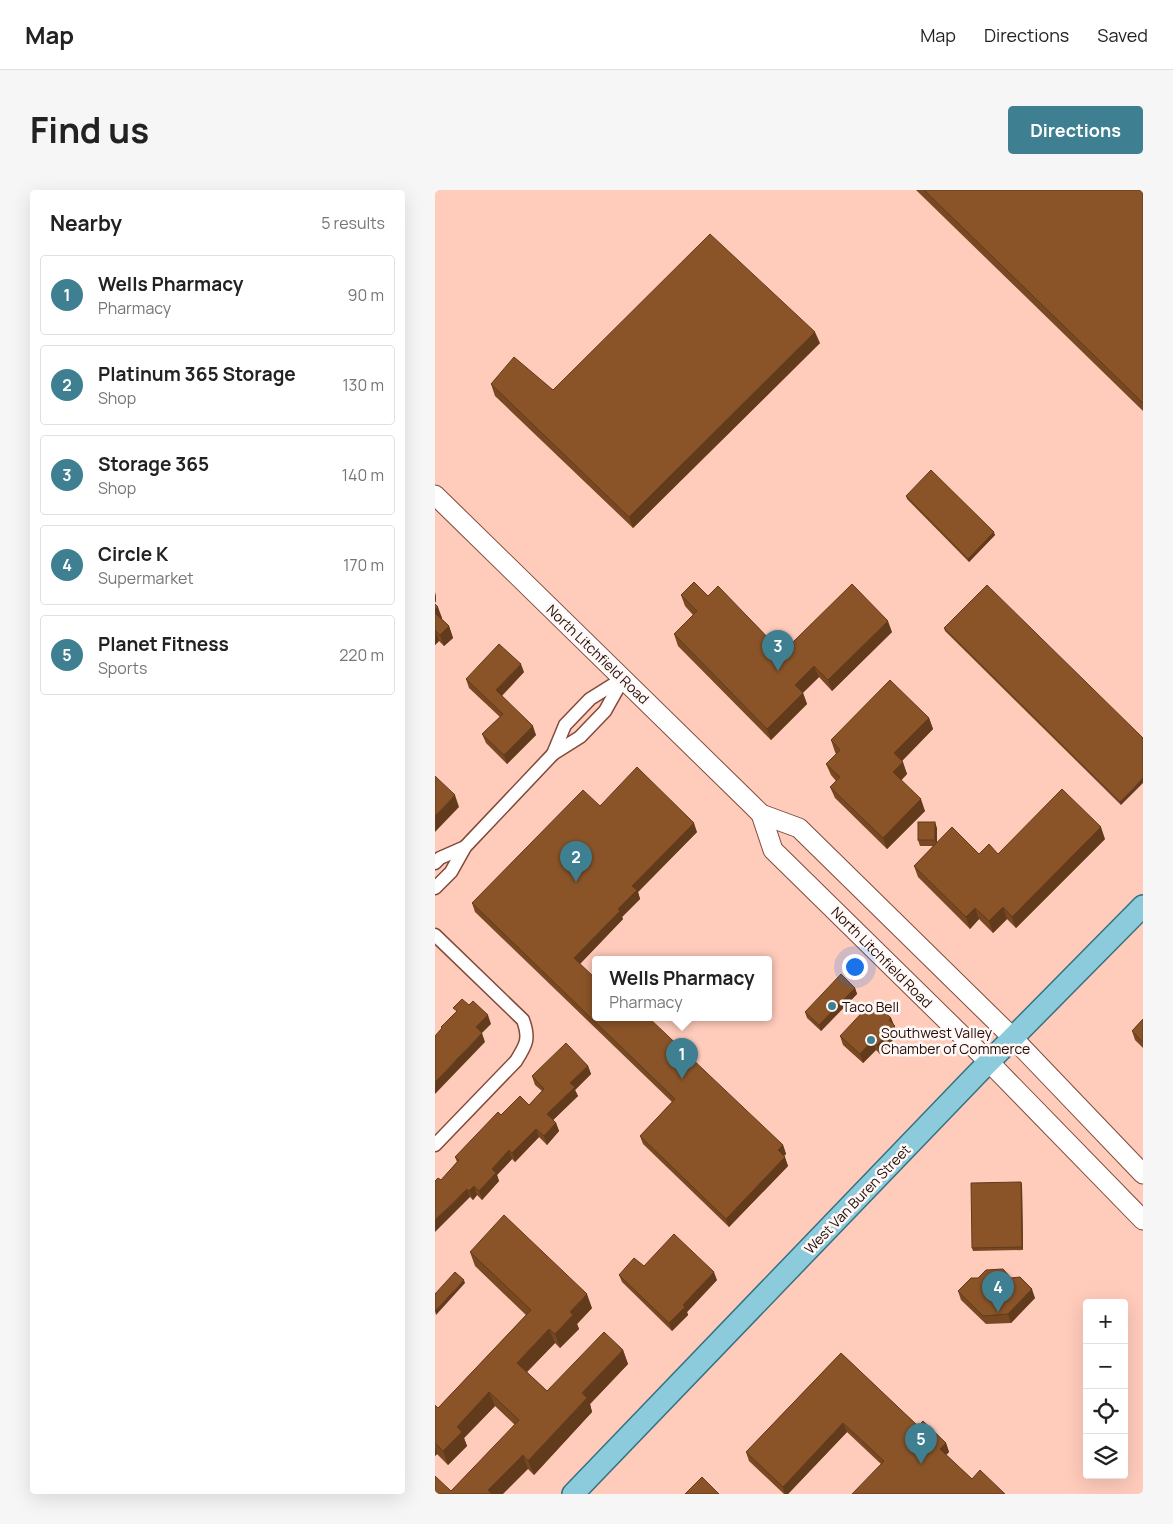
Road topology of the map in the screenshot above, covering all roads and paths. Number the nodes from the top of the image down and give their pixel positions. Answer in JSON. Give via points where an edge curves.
{"nodes":[{"id":1,"x":435,"y":495,"type":"edge"},
{"id":2,"x":623,"y":679,"type":"junction"},
{"id":3,"x":553,"y":754,"type":"junction"},
{"id":4,"x":761,"y":814,"type":"junction"},
{"id":5,"x":465,"y":847,"type":"junction"},
{"id":6,"x":435,"y":863,"type":"edge"},
{"id":7,"x":435,"y":888,"type":"edge"},
{"id":8,"x":1143,"y":906,"type":"edge"},
{"id":9,"x":435,"y":935,"type":"edge"},
{"id":10,"x":1013,"y":1038,"type":"junction"},
{"id":11,"x":989,"y":1062,"type":"junction"},
{"id":12,"x":435,"y":1145,"type":"edge"},
{"id":13,"x":1143,"y":1174,"type":"edge"},
{"id":14,"x":1143,"y":1220,"type":"edge"},
{"id":15,"x":573,"y":1494,"type":"edge"}],
"edges":[{"from":1,"to":2,"type":"main road","name":"North Litchfield Road"},
{"from":2,"to":3,"type":"street","via":[[605,711],[580,737]]},
{"from":2,"to":3,"type":"street","via":[[590,699],[565,725]]},
{"from":2,"to":4,"type":"main road","name":"North Litchfield Road"},
{"from":3,"to":5,"type":"street"},
{"from":4,"to":10,"type":"main road","name":"North Litchfield Road","via":[[799,828]]},
{"from":4,"to":11,"type":"main road","name":"North Litchfield Road","via":[[773,850]]},
{"from":5,"to":6,"type":"street"},
{"from":5,"to":7,"type":"street","via":[[451,872]]},
{"from":8,"to":10,"type":"main road","name":"West Van Buren Street"},
{"from":9,"to":12,"type":"street","via":[[523,1020],[527,1039],[516,1061]]},
{"from":10,"to":11,"type":"main road","name":"West Van Buren Street"},
{"from":10,"to":13,"type":"main road","name":"North Litchfield Road"},
{"from":11,"to":14,"type":"main road","name":"North Litchfield Road"},
{"from":11,"to":15,"type":"main road","name":"West Van Buren Street"}]}
